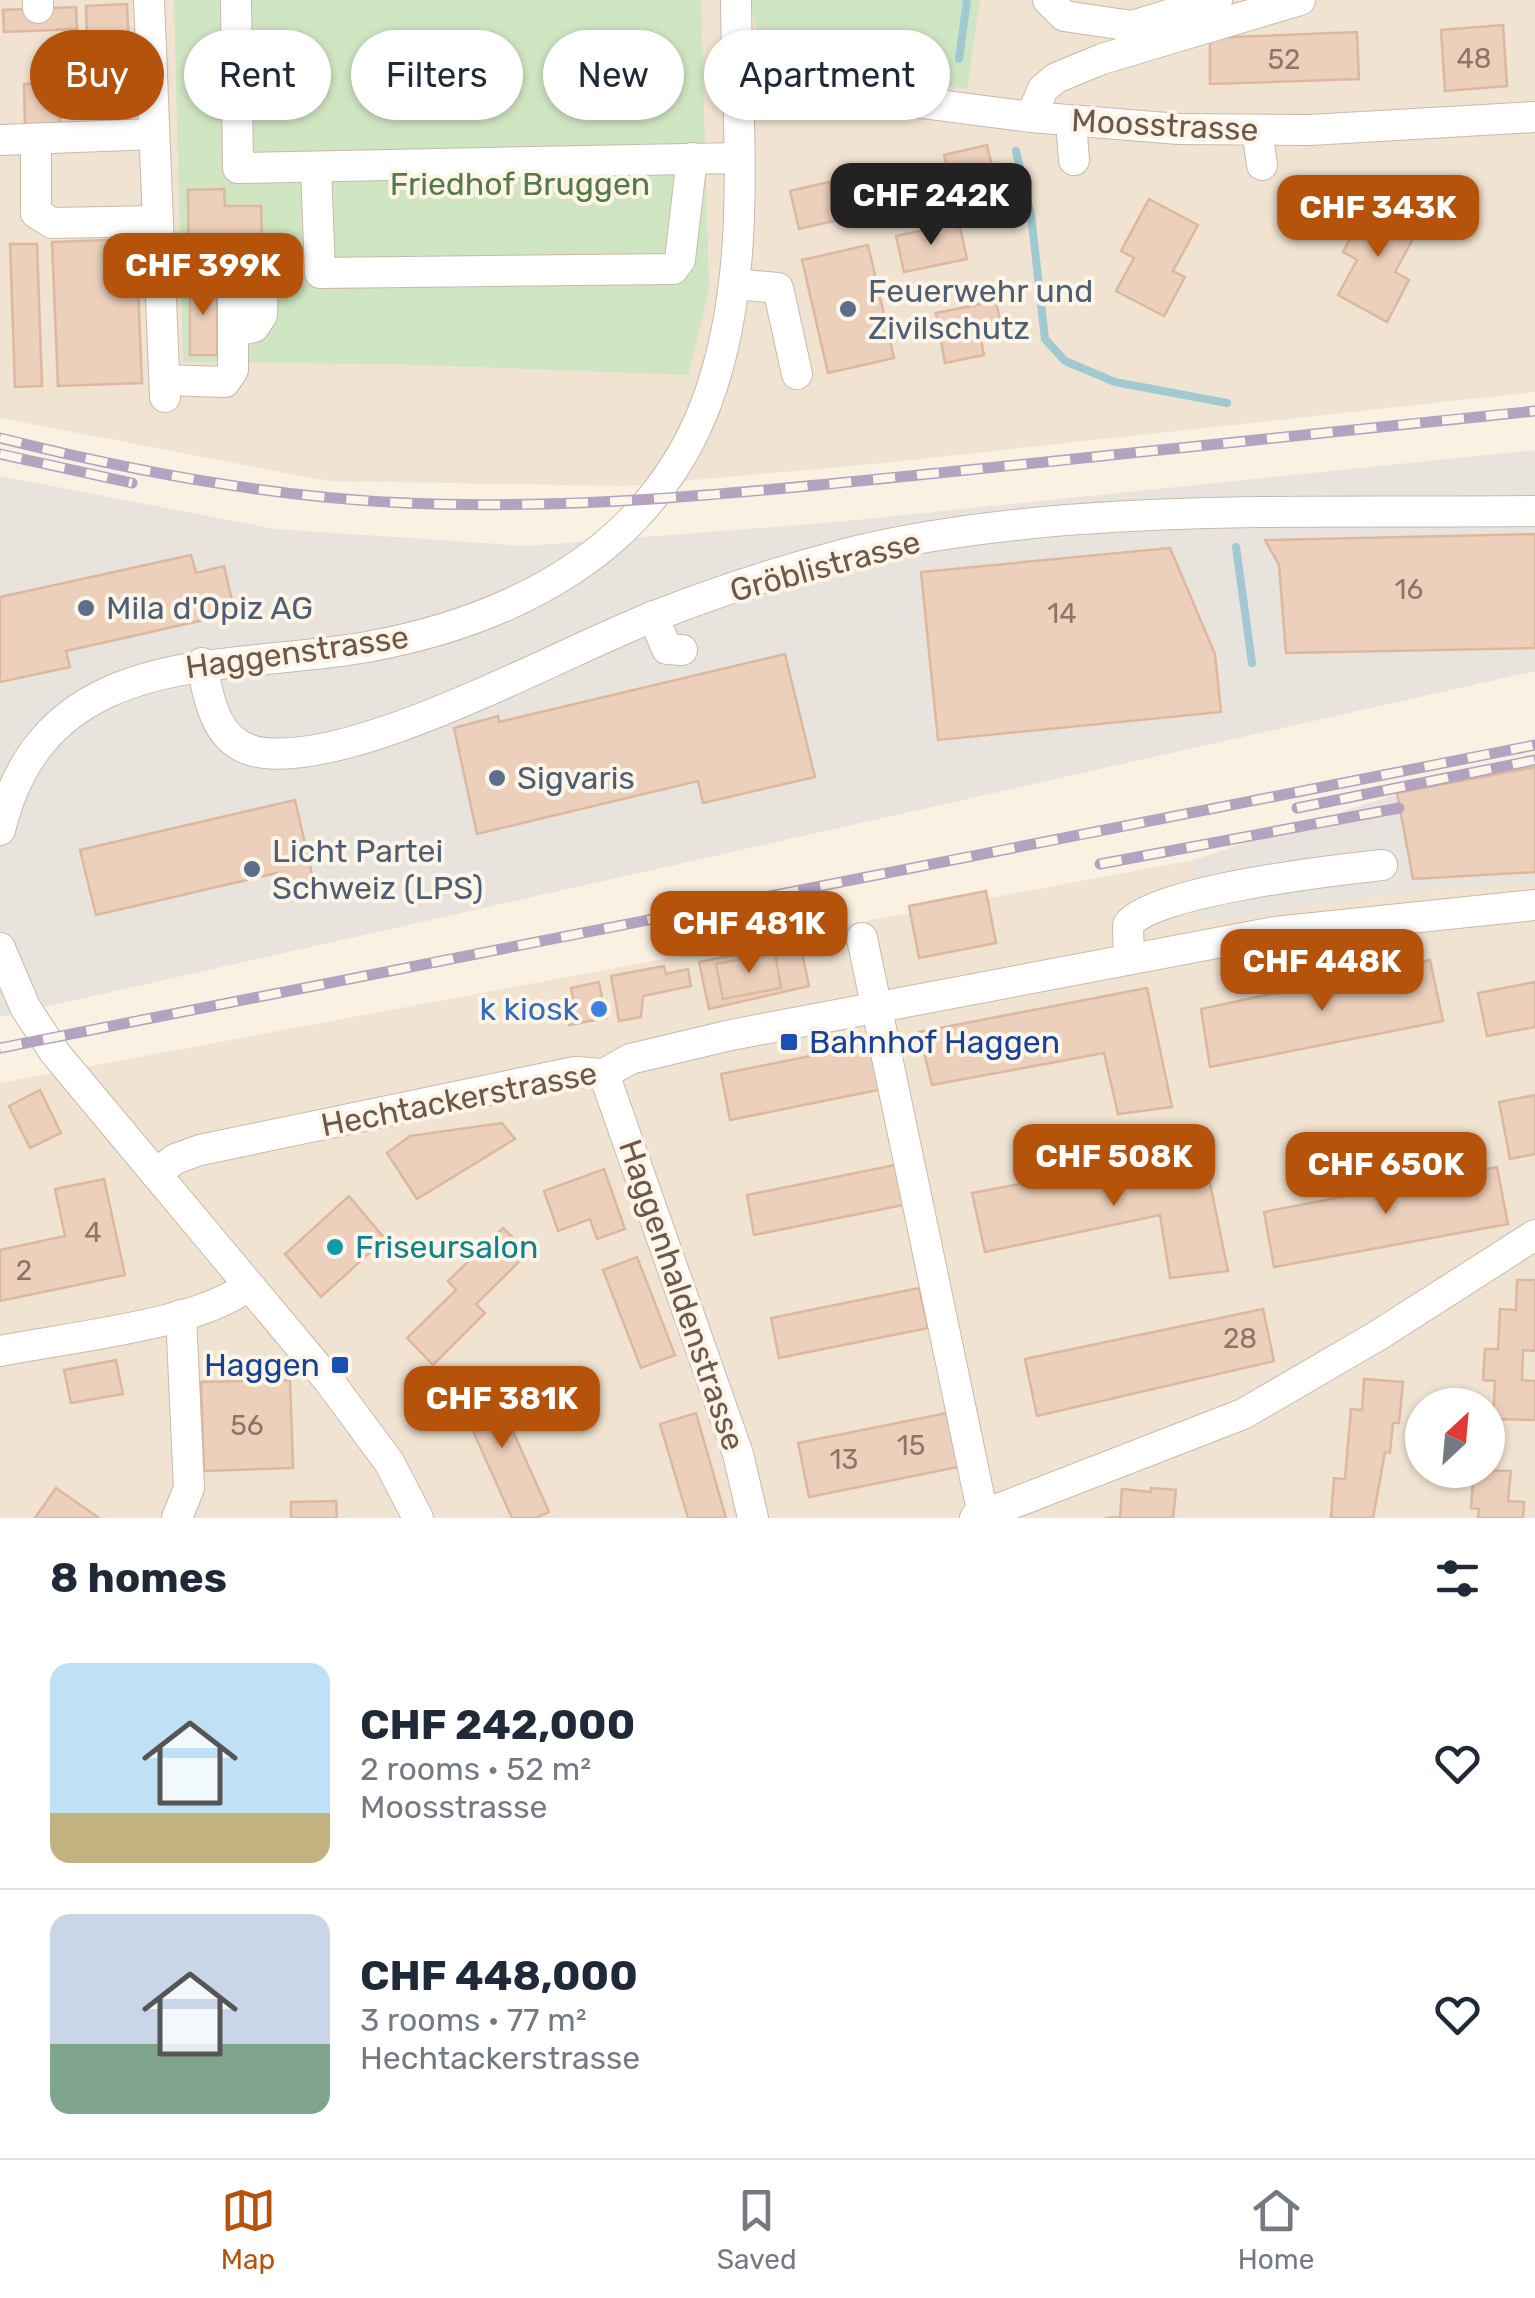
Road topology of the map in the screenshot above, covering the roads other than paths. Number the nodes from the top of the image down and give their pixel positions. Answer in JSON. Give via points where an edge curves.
{"nodes":[{"id":1,"x":149,"y":0,"type":"edge"},
{"id":2,"x":236,"y":0,"type":"edge"},
{"id":3,"x":736,"y":0,"type":"edge"},
{"id":4,"x":1048,"y":0,"type":"edge"},
{"id":5,"x":1217,"y":0,"type":"edge"},
{"id":6,"x":1300,"y":0,"type":"edge"},
{"id":7,"x":736,"y":30,"type":"edge"},
{"id":8,"x":950,"y":107,"type":"edge"},
{"id":9,"x":1031,"y":117,"type":"junction"},
{"id":10,"x":1535,"y":118,"type":"edge"},
{"id":11,"x":738,"y":120,"type":"edge"},
{"id":12,"x":1071,"y":121,"type":"junction"},
{"id":13,"x":1256,"y":130,"type":"junction"},
{"id":14,"x":154,"y":134,"type":"junction"},
{"id":15,"x":36,"y":139,"type":"junction"},
{"id":16,"x":0,"y":140,"type":"edge"},
{"id":17,"x":692,"y":158,"type":"junction"},
{"id":18,"x":739,"y":158,"type":"junction"},
{"id":19,"x":1074,"y":160,"type":"dead end"},
{"id":20,"x":1262,"y":165,"type":"dead end"},
{"id":21,"x":316,"y":167,"type":"junction"},
{"id":22,"x":157,"y":221,"type":"junction"},
{"id":23,"x":248,"y":281,"type":"dead end"},
{"id":24,"x":734,"y":284,"type":"junction"},
{"id":25,"x":797,"y":374,"type":"dead end"},
{"id":26,"x":1535,"y":511,"type":"edge"},
{"id":27,"x":653,"y":616,"type":"junction"},
{"id":28,"x":682,"y":650,"type":"dead end"},
{"id":29,"x":202,"y":664,"type":"junction"},
{"id":30,"x":0,"y":830,"type":"edge"},
{"id":31,"x":1382,"y":865,"type":"dead end"},
{"id":32,"x":1535,"y":905,"type":"edge"},
{"id":33,"x":862,"y":938,"type":"dead end"},
{"id":34,"x":0,"y":948,"type":"edge"},
{"id":35,"x":1129,"y":959,"type":"junction"},
{"id":36,"x":877,"y":1007,"type":"junction"},
{"id":37,"x":604,"y":1074,"type":"junction"},
{"id":38,"x":156,"y":1174,"type":"junction"},
{"id":39,"x":1535,"y":1235,"type":"edge"},
{"id":40,"x":246,"y":1287,"type":"junction"},
{"id":41,"x":181,"y":1314,"type":"junction"},
{"id":42,"x":0,"y":1351,"type":"edge"},
{"id":43,"x":979,"y":1517,"type":"edge"},
{"id":44,"x":177,"y":1518,"type":"edge"},
{"id":45,"x":418,"y":1518,"type":"edge"},
{"id":46,"x":753,"y":1518,"type":"edge"}],
"edges":[{"from":1,"to":14,"type":"street"},
{"from":2,"to":21,"type":"street","via":[[238,168]]},
{"from":3,"to":7,"type":"street","name":"Haggenstrasse"},
{"from":4,"to":5,"type":"street","via":[[1064,16],[1132,26]]},
{"from":6,"to":9,"type":"street","via":[[1056,78],[1042,89]]},
{"from":8,"to":9,"type":"street","name":"Moosstrasse"},
{"from":9,"to":12,"type":"street","name":"Moosstrasse"},
{"from":10,"to":13,"type":"street","name":"Moosstrasse"},
{"from":11,"to":18,"type":"street","name":"Haggenstrasse"},
{"from":12,"to":13,"type":"street","name":"Moosstrasse"},
{"from":12,"to":19,"type":"street"},
{"from":13,"to":20,"type":"street"},
{"from":14,"to":15,"type":"street"},
{"from":14,"to":22,"type":"street"},
{"from":15,"to":16,"type":"street"},
{"from":15,"to":22,"type":"street","via":[[36,213],[42,219]]},
{"from":17,"to":18,"type":"street"},
{"from":17,"to":21,"type":"street"},
{"from":17,"to":21,"type":"street","via":[[680,260],[673,270],[320,273]]},
{"from":18,"to":24,"type":"street","name":"Haggenstrasse"},
{"from":22,"to":23,"type":"street","via":[[165,388],[225,382],[233,370],[233,331]]},
{"from":24,"to":25,"type":"street","via":[[778,288]]},
{"from":24,"to":29,"type":"street","name":"Haggenstrasse","via":[[724,345],[691,437],[632,522],[566,577],[440,632]]},
{"from":26,"to":27,"type":"street","name":"Gröblistrasse","via":[[1081,521],[910,540]]},
{"from":27,"to":28,"type":"street","via":[[668,649]]},
{"from":27,"to":29,"type":"street","name":"Gröblistrasse","via":[[376,734],[292,754],[252,751],[227,736],[214,717]]},
{"from":29,"to":30,"type":"street","name":"Haggenstrasse","via":[[133,681],[81,708],[32,758]]},
{"from":31,"to":35,"type":"street","via":[[1156,904],[1128,925]]},
{"from":32,"to":35,"type":"street","name":"Hechtackerstrasse","via":[[1346,922]]},
{"from":33,"to":36,"type":"street"},
{"from":34,"to":38,"type":"street","via":[[25,1007],[55,1053]]},
{"from":35,"to":36,"type":"street","name":"Hechtackerstrasse"},
{"from":36,"to":37,"type":"street","name":"Hechtackerstrasse","via":[[639,1057]]},
{"from":36,"to":43,"type":"street"},
{"from":37,"to":38,"type":"street","name":"Hechtackerstrasse","via":[[574,1072],[200,1150]]},
{"from":37,"to":46,"type":"street","name":"Haggenhaldenstrasse","via":[[738,1454]]},
{"from":38,"to":40,"type":"street"},
{"from":39,"to":43,"type":"street","via":[[1243,1414]]},
{"from":40,"to":41,"type":"street","via":[[219,1304]]},
{"from":40,"to":45,"type":"street","via":[[357,1417]]},
{"from":41,"to":42,"type":"street"},
{"from":41,"to":44,"type":"street","via":[[188,1488]]}]}
